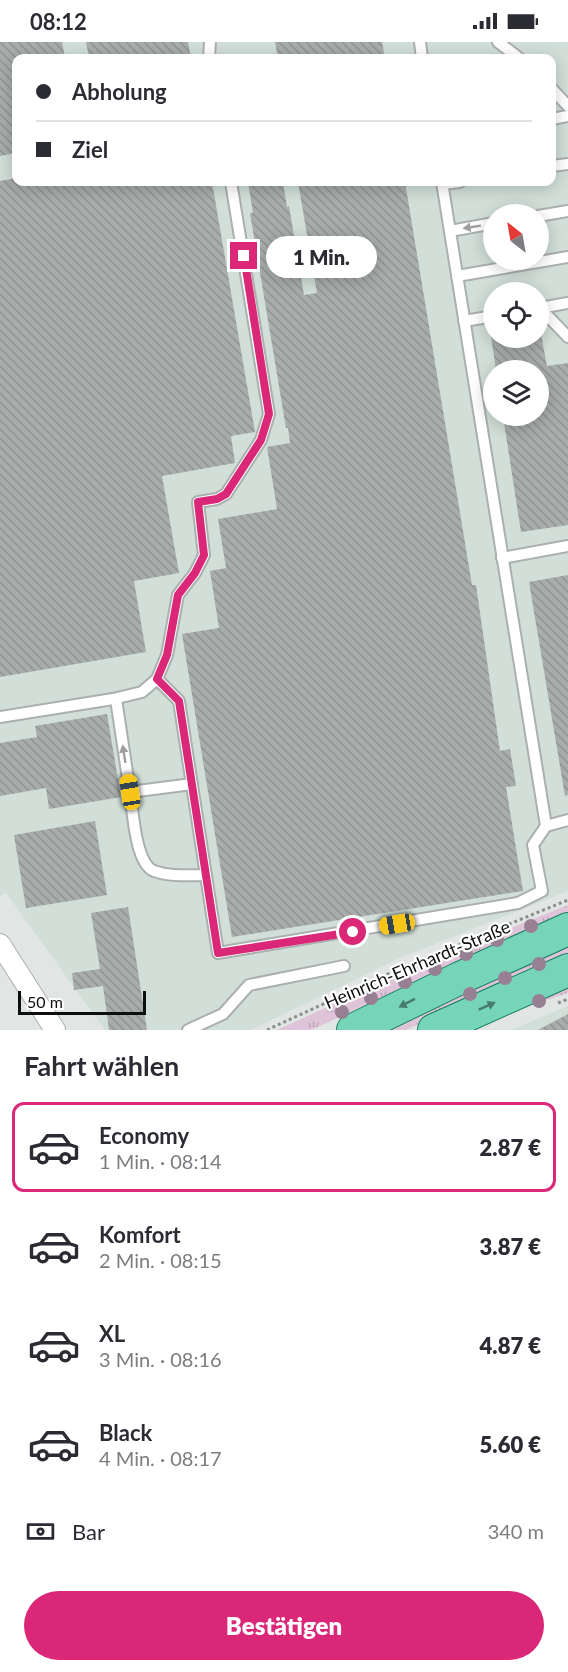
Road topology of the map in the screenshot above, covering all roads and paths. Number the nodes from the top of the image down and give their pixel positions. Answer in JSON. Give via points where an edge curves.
{"nodes":[{"id":1,"x":498,"y":42,"type":"edge"},
{"id":2,"x":514,"y":54,"type":"edge"},
{"id":3,"x":556,"y":93,"type":"edge"},
{"id":4,"x":568,"y":106,"type":"edge"},
{"id":5,"x":232,"y":186,"type":"edge"},
{"id":6,"x":442,"y":186,"type":"edge"},
{"id":7,"x":568,"y":211,"type":"edge"},
{"id":8,"x":549,"y":214,"type":"edge"},
{"id":9,"x":483,"y":225,"type":"edge"},
{"id":10,"x":450,"y":231,"type":"junction"},
{"id":11,"x":568,"y":257,"type":"edge"},
{"id":12,"x":457,"y":276,"type":"junction"},
{"id":13,"x":568,"y":303,"type":"edge"},
{"id":14,"x":549,"y":306,"type":"edge"},
{"id":15,"x":483,"y":318,"type":"edge"},
{"id":16,"x":549,"y":318,"type":"edge"},
{"id":17,"x":464,"y":321,"type":"junction"},
{"id":18,"x":568,"y":337,"type":"edge"},
{"id":19,"x":568,"y":546,"type":"edge"},
{"id":20,"x":502,"y":558,"type":"junction"},
{"id":21,"x":157,"y":679,"type":"junction"},
{"id":22,"x":116,"y":699,"type":"junction"},
{"id":23,"x":0,"y":717,"type":"edge"},
{"id":24,"x":192,"y":784,"type":"junction"},
{"id":25,"x":130,"y":792,"type":"junction"},
{"id":26,"x":568,"y":820,"type":"edge"},
{"id":27,"x":546,"y":826,"type":"junction"},
{"id":28,"x":206,"y":875,"type":"junction"},
{"id":29,"x":568,"y":900,"type":"edge"},
{"id":30,"x":568,"y":929,"type":"edge"},
{"id":31,"x":0,"y":944,"type":"edge"},
{"id":32,"x":344,"y":966,"type":"dead end"},
{"id":33,"x":568,"y":970,"type":"edge"},
{"id":34,"x":55,"y":1029,"type":"edge"},
{"id":35,"x":188,"y":1030,"type":"edge"},
{"id":36,"x":267,"y":1030,"type":"edge"},
{"id":37,"x":353,"y":1030,"type":"edge"},
{"id":38,"x":434,"y":1030,"type":"edge"}],
"edges":[{"from":1,"to":2,"type":"lane"},
{"from":3,"to":4,"type":"lane"},
{"from":5,"to":21,"type":"lane","via":[[269,414],[261,440],[226,494],[198,502],[204,555],[178,595],[167,655]]},
{"from":6,"to":10,"type":"lane"},
{"from":7,"to":8,"type":"lane"},
{"from":9,"to":10,"type":"lane","one_way":true},
{"from":10,"to":12,"type":"lane"},
{"from":11,"to":12,"type":"lane"},
{"from":12,"to":17,"type":"lane"},
{"from":13,"to":14,"type":"lane"},
{"from":15,"to":17,"type":"lane"},
{"from":16,"to":18,"type":"lane"},
{"from":17,"to":20,"type":"lane"},
{"from":19,"to":20,"type":"lane"},
{"from":20,"to":27,"type":"lane"},
{"from":21,"to":22,"type":"lane","via":[[142,692]]},
{"from":21,"to":24,"type":"lane","via":[[179,701]]},
{"from":22,"to":23,"type":"lane"},
{"from":25,"to":22,"type":"lane","one_way":true},
{"from":24,"to":25,"type":"lane"},
{"from":24,"to":28,"type":"lane"},
{"from":25,"to":28,"type":"lane","via":[[145,865],[168,874]]},
{"from":26,"to":27,"type":"lane"},
{"from":27,"to":28,"type":"lane","via":[[533,845],[542,891],[518,903],[218,953]]},
{"from":29,"to":36,"type":"path","name":"Heinrich-Ehrhardt-Straße","via":[[399,969]]},
{"from":30,"to":37,"type":"main road","name":"Heinrich-Ehrhardt-Straße","one_way":true},
{"from":31,"to":34,"type":"street"},
{"from":32,"to":35,"type":"lane","via":[[249,985],[223,1014]]},
{"from":38,"to":33,"type":"main road","one_way":true}]}
